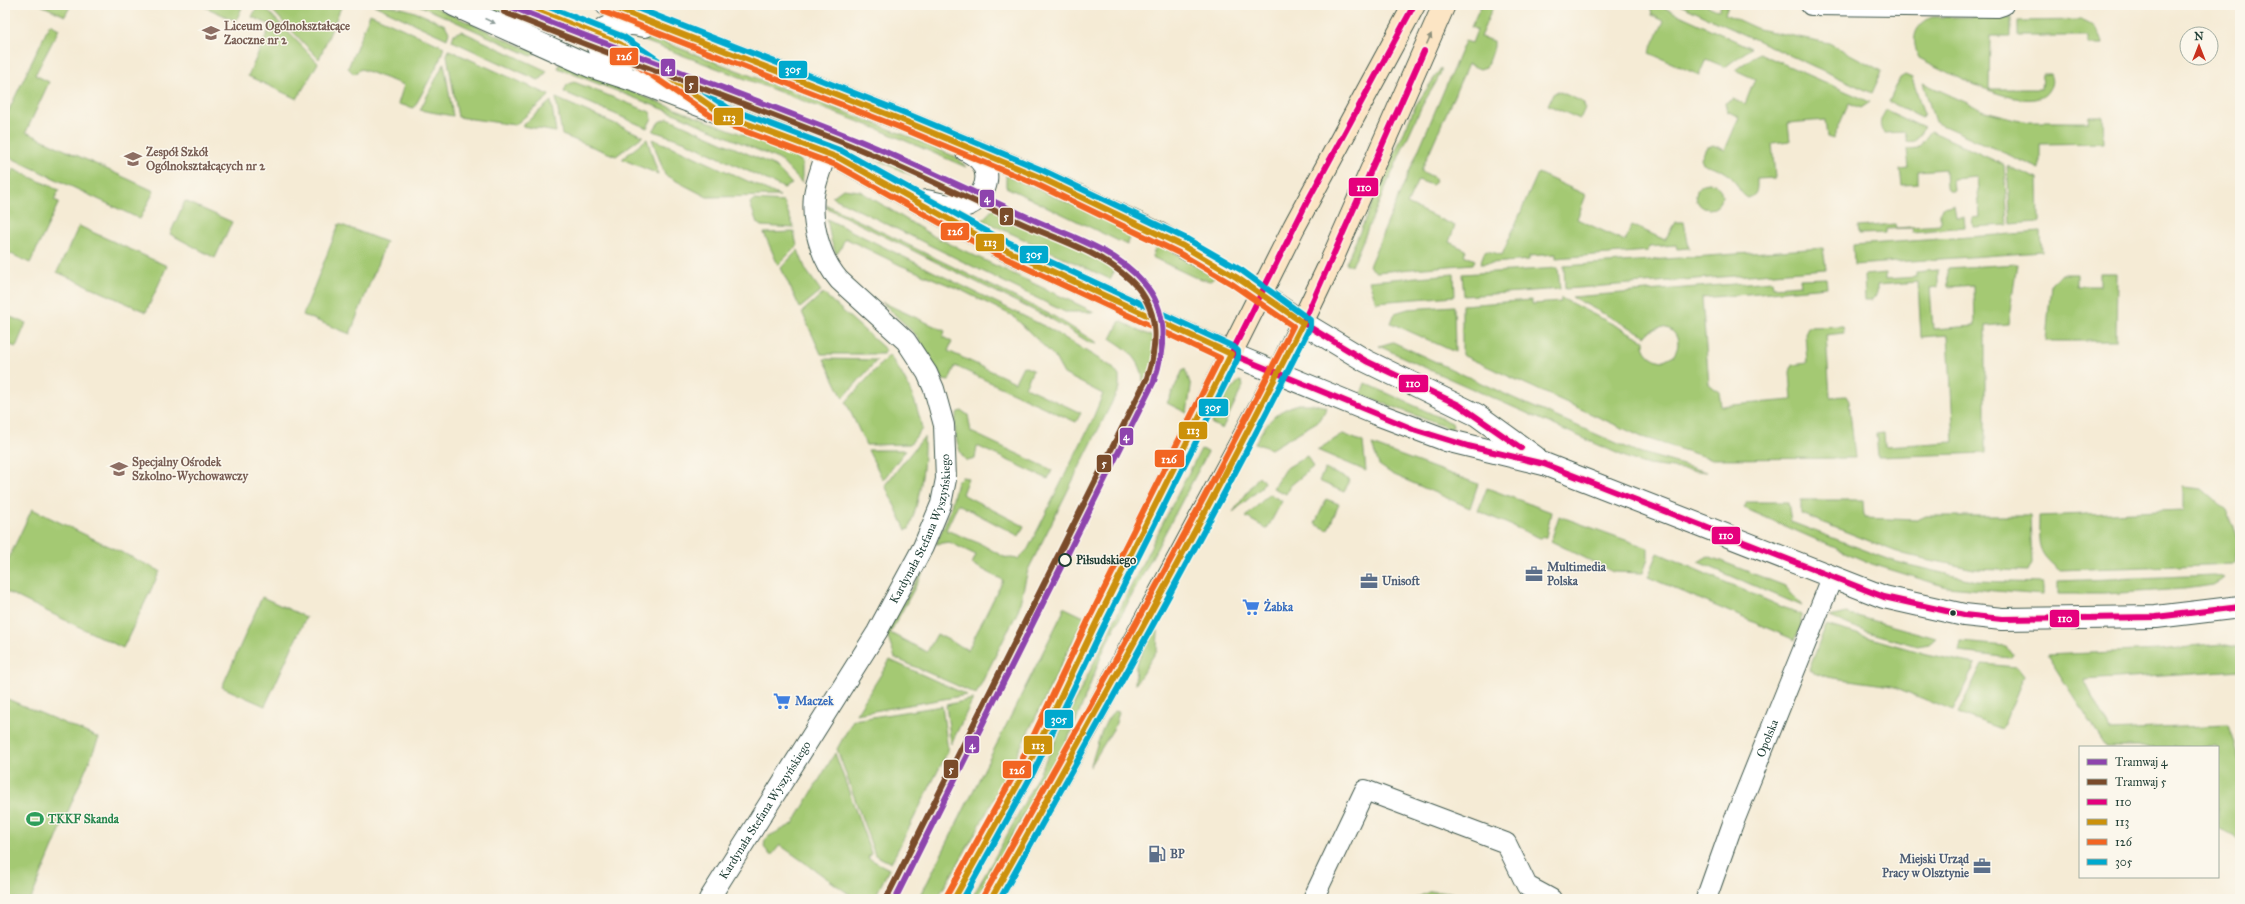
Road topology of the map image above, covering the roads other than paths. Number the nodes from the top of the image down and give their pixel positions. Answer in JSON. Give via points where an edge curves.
{"nodes":[{"id":1,"x":454,"y":5,"type":"edge"},
{"id":2,"x":606,"y":5,"type":"edge"},
{"id":3,"x":1414,"y":5,"type":"edge"},
{"id":4,"x":1444,"y":5,"type":"edge"},
{"id":5,"x":1811,"y":5,"type":"edge"},
{"id":6,"x":2003,"y":5,"type":"edge"},
{"id":7,"x":678,"y":33,"type":"junction"},
{"id":8,"x":636,"y":81,"type":"junction"},
{"id":9,"x":954,"y":142,"type":"junction"},
{"id":10,"x":826,"y":153,"type":"junction"},
{"id":11,"x":913,"y":199,"type":"junction"},
{"id":12,"x":1261,"y":294,"type":"junction"},
{"id":13,"x":1303,"y":323,"type":"junction"},
{"id":14,"x":1231,"y":354,"type":"junction"},
{"id":15,"x":1278,"y":373,"type":"junction"},
{"id":16,"x":1544,"y":464,"type":"junction"},
{"id":17,"x":1832,"y":578,"type":"junction"},
{"id":18,"x":2240,"y":607,"type":"edge"},
{"id":19,"x":709,"y":899,"type":"edge"},
{"id":20,"x":954,"y":899,"type":"edge"},
{"id":21,"x":991,"y":899,"type":"edge"},
{"id":22,"x":1313,"y":899,"type":"edge"},
{"id":23,"x":1551,"y":899,"type":"edge"},
{"id":24,"x":1706,"y":899,"type":"edge"}],
"edges":[{"from":1,"to":8,"type":"street","one_way":true,"via":[[590,66]]},
{"from":2,"to":7,"type":"street"},
{"from":3,"to":12,"type":"main road","via":[[1307,202]]},
{"from":13,"to":4,"type":"main road","one_way":true},
{"from":5,"to":6,"type":"street"},
{"from":7,"to":8,"type":"street","via":[[635,24],[612,25],[602,29],[597,41],[601,56]]},
{"from":7,"to":9,"type":"street"},
{"from":8,"to":10,"type":"street"},
{"from":9,"to":11,"type":"street","via":[[976,155],[982,163],[986,183],[981,194],[964,206]]},
{"from":9,"to":12,"type":"street","via":[[1039,177],[1158,233]]},
{"from":10,"to":11,"type":"street","via":[[858,167]]},
{"from":10,"to":19,"type":"street","name":"Kardynała Stefana Wyszyńskiego","via":[[814,194],[813,207],[823,256],[839,280],[906,341],[927,373],[944,425],[946,478],[933,527],[877,632]]},
{"from":11,"to":14,"type":"street","via":[[995,245]]},
{"from":12,"to":13,"type":"street"},
{"from":12,"to":14,"type":"main road"},
{"from":13,"to":15,"type":"main road"},
{"from":13,"to":16,"type":"street","via":[[1366,361],[1476,416]]},
{"from":14,"to":15,"type":"street"},
{"from":14,"to":20,"type":"main road","via":[[1027,768]]},
{"from":15,"to":16,"type":"street","via":[[1446,440]]},
{"from":15,"to":21,"type":"main road","via":[[1095,714]]},
{"from":16,"to":17,"type":"street"},
{"from":17,"to":18,"type":"street","via":[[1918,606],[2002,619],[2156,616]]},
{"from":17,"to":24,"type":"street","name":"Opolska","via":[[1732,826]]},
{"from":22,"to":23,"type":"street","via":[[1364,790],[1506,843],[1527,886]]}]}
